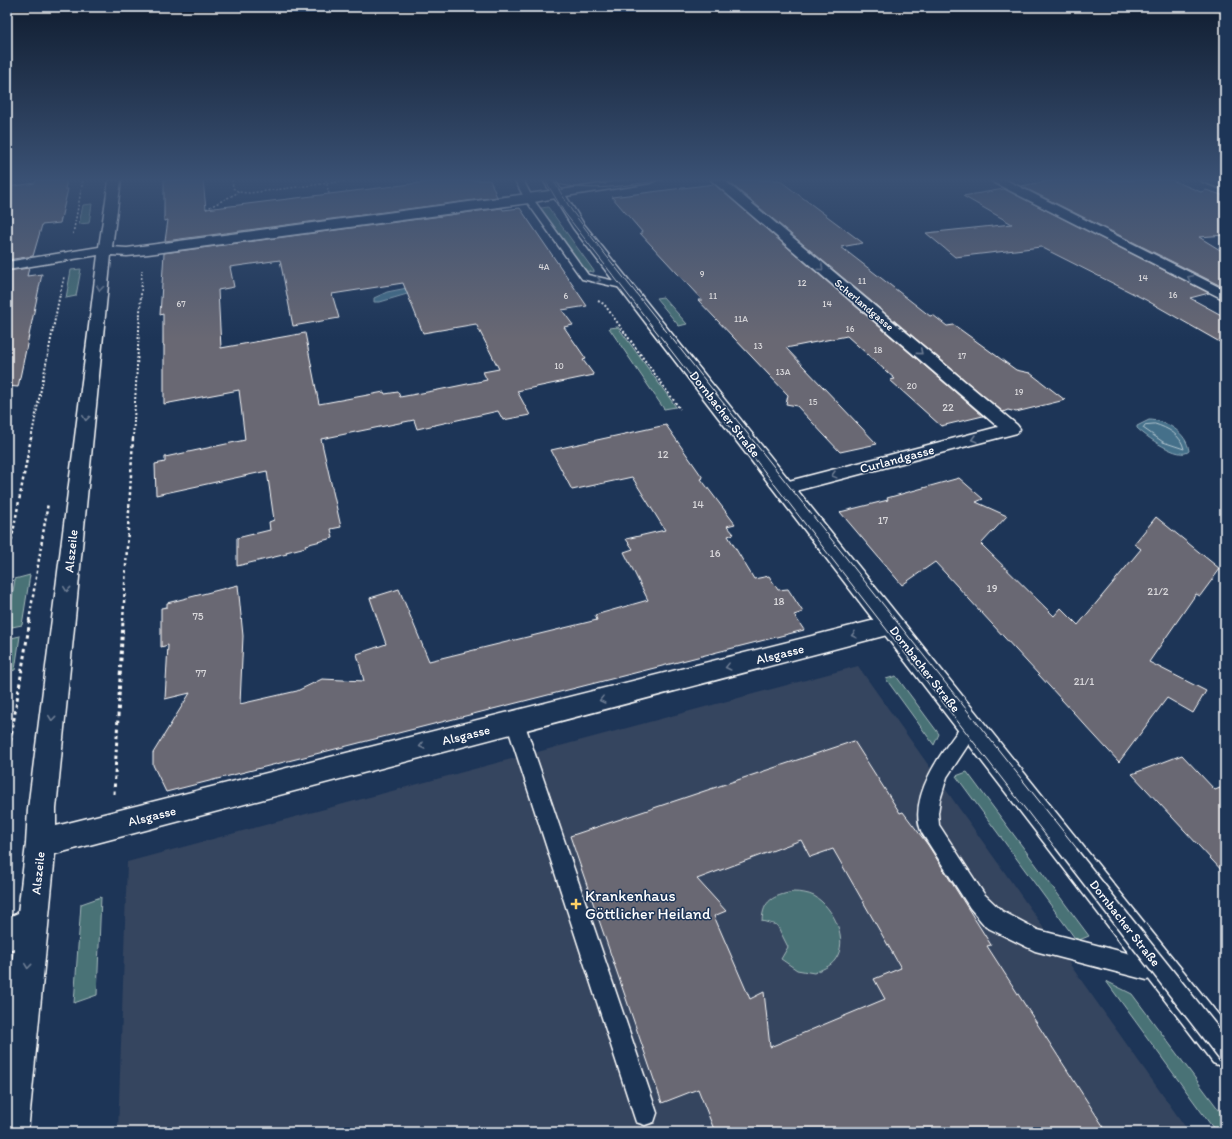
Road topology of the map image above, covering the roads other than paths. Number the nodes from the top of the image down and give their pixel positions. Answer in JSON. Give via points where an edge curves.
{"nodes":[{"id":1,"x":107,"y":233,"type":"edge"},
{"id":2,"x":276,"y":233,"type":"edge"},
{"id":3,"x":553,"y":233,"type":"edge"},
{"id":4,"x":584,"y":233,"type":"edge"},
{"id":5,"x":780,"y":233,"type":"edge"},
{"id":6,"x":1101,"y":233,"type":"edge"},
{"id":7,"x":105,"y":250,"type":"junction"},
{"id":8,"x":7,"y":266,"type":"edge"},
{"id":9,"x":626,"y":286,"type":"junction"},
{"id":10,"x":1225,"y":296,"type":"edge"},
{"id":11,"x":1011,"y":430,"type":"joint"},
{"id":12,"x":784,"y":488,"type":"junction"},
{"id":13,"x":891,"y":625,"type":"junction"},
{"id":14,"x":515,"y":722,"type":"junction"},
{"id":15,"x":971,"y":727,"type":"junction"},
{"id":16,"x":41,"y":844,"type":"junction"},
{"id":17,"x":20,"y":929,"type":"edge"},
{"id":18,"x":1142,"y":944,"type":"junction"},
{"id":19,"x":1225,"y":1051,"type":"edge"},
{"id":20,"x":645,"y":1113,"type":"dead end"},
{"id":21,"x":10,"y":1132,"type":"edge"}],
"edges":[{"from":1,"to":7,"type":"street","name":"Alszeile"},
{"from":2,"to":7,"type":"street","via":[[148,250]]},
{"from":3,"to":9,"type":"lane","one_way":true,"via":[[585,277]]},
{"from":4,"to":9,"type":"street","name":"Dornbacher Straße"},
{"from":5,"to":11,"type":"street","name":"Scherlandgasse","one_way":true},
{"from":10,"to":6,"type":"street","one_way":true},
{"from":7,"to":8,"type":"street"},
{"from":7,"to":16,"type":"street","name":"Alszeile","one_way":true,"via":[[42,810]]},
{"from":9,"to":12,"type":"street","name":"Dornbacher Straße"},
{"from":11,"to":12,"type":"street","name":"Curlandgasse","one_way":true},
{"from":12,"to":13,"type":"street","name":"Dornbacher Straße"},
{"from":13,"to":14,"type":"street","name":"Alsgasse","one_way":true},
{"from":13,"to":15,"type":"street","name":"Dornbacher Straße"},
{"from":14,"to":16,"type":"street","name":"Alsgasse","one_way":true},
{"from":14,"to":20,"type":"lane"},
{"from":15,"to":18,"type":"street","name":"Dornbacher Straße"},
{"from":15,"to":18,"type":"lane","via":[[943,767],[927,812],[929,827],[977,901],[994,919],[1035,940],[1147,969]]},
{"from":16,"to":17,"type":"street","name":"Alszeile"},
{"from":17,"to":21,"type":"street","name":"Alszeile","one_way":true},
{"from":18,"to":19,"type":"street","name":"Dornbacher Straße"}]}
